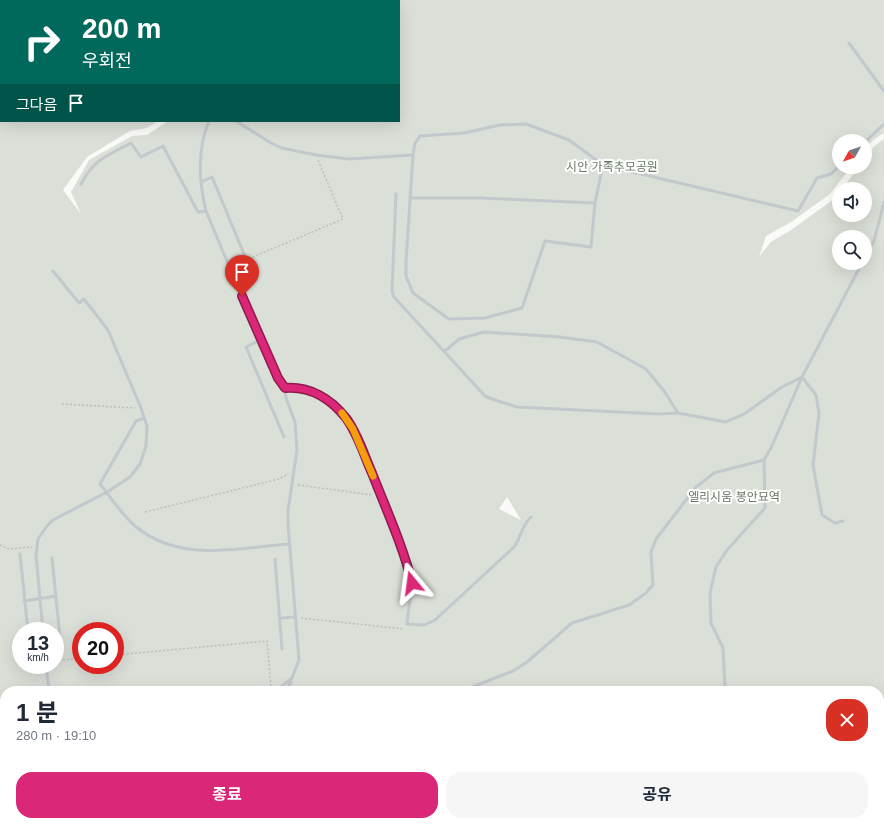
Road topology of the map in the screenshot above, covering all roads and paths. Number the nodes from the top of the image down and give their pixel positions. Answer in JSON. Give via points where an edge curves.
{"nodes":[{"id":1,"x":849,"y":43,"type":"dead end"},
{"id":2,"x":884,"y":91,"type":"edge"},
{"id":3,"x":209,"y":122,"type":"edge"},
{"id":4,"x":238,"y":122,"type":"edge"},
{"id":5,"x":884,"y":124,"type":"edge"},
{"id":6,"x":872,"y":135,"type":"edge"},
{"id":7,"x":316,"y":155,"type":"junction"},
{"id":8,"x":413,"y":155,"type":"junction"},
{"id":9,"x":604,"y":165,"type":"junction"},
{"id":10,"x":832,"y":173,"type":"edge"},
{"id":11,"x":201,"y":182,"type":"junction"},
{"id":12,"x":81,"y":184,"type":"dead end"},
{"id":13,"x":396,"y":194,"type":"dead end"},
{"id":14,"x":410,"y":198,"type":"junction"},
{"id":15,"x":884,"y":202,"type":"edge"},
{"id":16,"x":595,"y":203,"type":"junction"},
{"id":17,"x":206,"y":211,"type":"junction"},
{"id":18,"x":872,"y":245,"type":"edge"},
{"id":19,"x":244,"y":254,"type":"dead end"},
{"id":20,"x":229,"y":267,"type":"junction"},
{"id":21,"x":858,"y":270,"type":"edge"},
{"id":22,"x":53,"y":271,"type":"dead end"},
{"id":23,"x":260,"y":340,"type":"junction"},
{"id":24,"x":445,"y":351,"type":"junction"},
{"id":25,"x":802,"y":377,"type":"junction"},
{"id":26,"x":285,"y":388,"type":"junction"},
{"id":27,"x":62,"y":404,"type":"dead end"},
{"id":28,"x":141,"y":408,"type":"junction"},
{"id":29,"x":678,"y":413,"type":"junction"},
{"id":30,"x":144,"y":418,"type":"junction"},
{"id":31,"x":284,"y":436,"type":"dead end"},
{"id":32,"x":764,"y":460,"type":"junction"},
{"id":33,"x":295,"y":471,"type":"junction"},
{"id":34,"x":293,"y":484,"type":"junction"},
{"id":35,"x":107,"y":492,"type":"junction"},
{"id":36,"x":381,"y":496,"type":"junction"},
{"id":37,"x":145,"y":512,"type":"dead end"},
{"id":38,"x":531,"y":517,"type":"dead end"},
{"id":39,"x":843,"y":521,"type":"dead end"},
{"id":40,"x":289,"y":544,"type":"junction"},
{"id":41,"x":0,"y":545,"type":"edge"},
{"id":42,"x":36,"y":546,"type":"junction"},
{"id":43,"x":20,"y":554,"type":"dead end"},
{"id":44,"x":52,"y":558,"type":"dead end"},
{"id":45,"x":275,"y":559,"type":"dead end"},
{"id":46,"x":56,"y":596,"type":"junction"},
{"id":47,"x":40,"y":598,"type":"junction"},
{"id":48,"x":24,"y":601,"type":"junction"},
{"id":49,"x":295,"y":617,"type":"junction"},
{"id":50,"x":281,"y":618,"type":"junction"},
{"id":51,"x":27,"y":622,"type":"edge"},
{"id":52,"x":42,"y":622,"type":"edge"},
{"id":53,"x":58,"y":622,"type":"edge"},
{"id":54,"x":407,"y":624,"type":"junction"},
{"id":55,"x":282,"y":649,"type":"dead end"},
{"id":56,"x":124,"y":654,"type":"edge"},
{"id":57,"x":47,"y":674,"type":"edge"},
{"id":58,"x":292,"y":678,"type":"junction"},
{"id":59,"x":48,"y":686,"type":"edge"},
{"id":60,"x":271,"y":686,"type":"edge"},
{"id":61,"x":282,"y":686,"type":"edge"},
{"id":62,"x":288,"y":686,"type":"edge"},
{"id":63,"x":474,"y":686,"type":"edge"},
{"id":64,"x":725,"y":686,"type":"edge"}],
"edges":[{"from":1,"to":2,"type":"lane"},
{"from":3,"to":11,"type":"lane","via":[[201,155]]},
{"from":4,"to":7,"type":"lane","via":[[282,148]]},
{"from":5,"to":6,"type":"lane"},
{"from":7,"to":8,"type":"lane","via":[[349,159]]},
{"from":7,"to":20,"type":"path","via":[[343,219]]},
{"from":8,"to":9,"type":"lane","via":[[415,143],[420,136],[526,124],[569,140]]},
{"from":8,"to":14,"type":"lane"},
{"from":9,"to":10,"type":"lane","via":[[798,210],[817,178]]},
{"from":9,"to":16,"type":"lane"},
{"from":11,"to":17,"type":"lane"},
{"from":11,"to":19,"type":"lane","via":[[212,177]]},
{"from":12,"to":17,"type":"lane","via":[[88,170],[98,160],[131,143],[141,157],[163,146],[198,212]]},
{"from":13,"to":24,"type":"lane","via":[[392,291],[399,303]]},
{"from":14,"to":16,"type":"lane"},
{"from":14,"to":16,"type":"lane","via":[[406,276],[413,293],[449,319],[485,318],[522,308],[545,241],[591,247]]},
{"from":15,"to":18,"type":"lane"},
{"from":17,"to":20,"type":"lane"},
{"from":20,"to":23,"type":"lane"},
{"from":21,"to":25,"type":"lane"},
{"from":22,"to":28,"type":"lane","via":[[80,303],[84,299],[104,322]]},
{"from":23,"to":26,"type":"lane"},
{"from":23,"to":31,"type":"lane","via":[[246,347]]},
{"from":24,"to":29,"type":"lane","via":[[485,396],[517,407]]},
{"from":24,"to":29,"type":"lane","via":[[460,339],[484,332],[597,342],[646,369]]},
{"from":25,"to":29,"type":"lane","via":[[782,387],[744,414],[726,422]]},
{"from":25,"to":32,"type":"lane","via":[[772,448]]},
{"from":25,"to":39,"type":"lane","via":[[816,395],[819,413],[813,465],[822,515],[835,523]]},
{"from":26,"to":33,"type":"lane","via":[[295,422]]},
{"from":26,"to":36,"type":"lane","via":[[304,388],[328,401],[346,418],[358,439]]},
{"from":27,"to":28,"type":"path"},
{"from":28,"to":30,"type":"lane"},
{"from":30,"to":35,"type":"lane","via":[[147,435],[140,464],[130,477]]},
{"from":30,"to":35,"type":"lane","via":[[136,421],[100,484]]},
{"from":32,"to":63,"type":"lane","via":[[714,473],[696,488],[656,539],[651,552],[653,585],[646,593],[629,605],[572,623],[517,668]]},
{"from":32,"to":64,"type":"lane","via":[[765,508],[727,550],[716,567],[710,593],[711,623],[723,648]]},
{"from":33,"to":34,"type":"lane"},
{"from":33,"to":37,"type":"path","via":[[279,479]]},
{"from":34,"to":36,"type":"path"},
{"from":34,"to":40,"type":"lane","via":[[288,511]]},
{"from":35,"to":40,"type":"lane","via":[[126,518],[142,532],[163,544],[200,551]]},
{"from":35,"to":42,"type":"lane","via":[[53,520],[42,532]]},
{"from":36,"to":54,"type":"lane","via":[[412,583]]},
{"from":38,"to":54,"type":"lane","via":[[522,527],[519,541],[514,547],[435,620],[424,625]]},
{"from":40,"to":49,"type":"lane"},
{"from":41,"to":42,"type":"path","via":[[9,548]]},
{"from":42,"to":47,"type":"lane"},
{"from":43,"to":48,"type":"lane"},
{"from":44,"to":46,"type":"lane"},
{"from":45,"to":50,"type":"lane"},
{"from":46,"to":47,"type":"lane"},
{"from":46,"to":53,"type":"lane"},
{"from":47,"to":48,"type":"lane"},
{"from":47,"to":52,"type":"lane"},
{"from":48,"to":51,"type":"lane"},
{"from":49,"to":50,"type":"lane"},
{"from":49,"to":54,"type":"path","via":[[406,630]]},
{"from":49,"to":58,"type":"lane","via":[[299,660]]},
{"from":50,"to":55,"type":"lane"},
{"from":56,"to":60,"type":"path","via":[[267,641]]},
{"from":57,"to":59,"type":"lane"},
{"from":58,"to":61,"type":"lane"},
{"from":58,"to":62,"type":"lane"}]}
